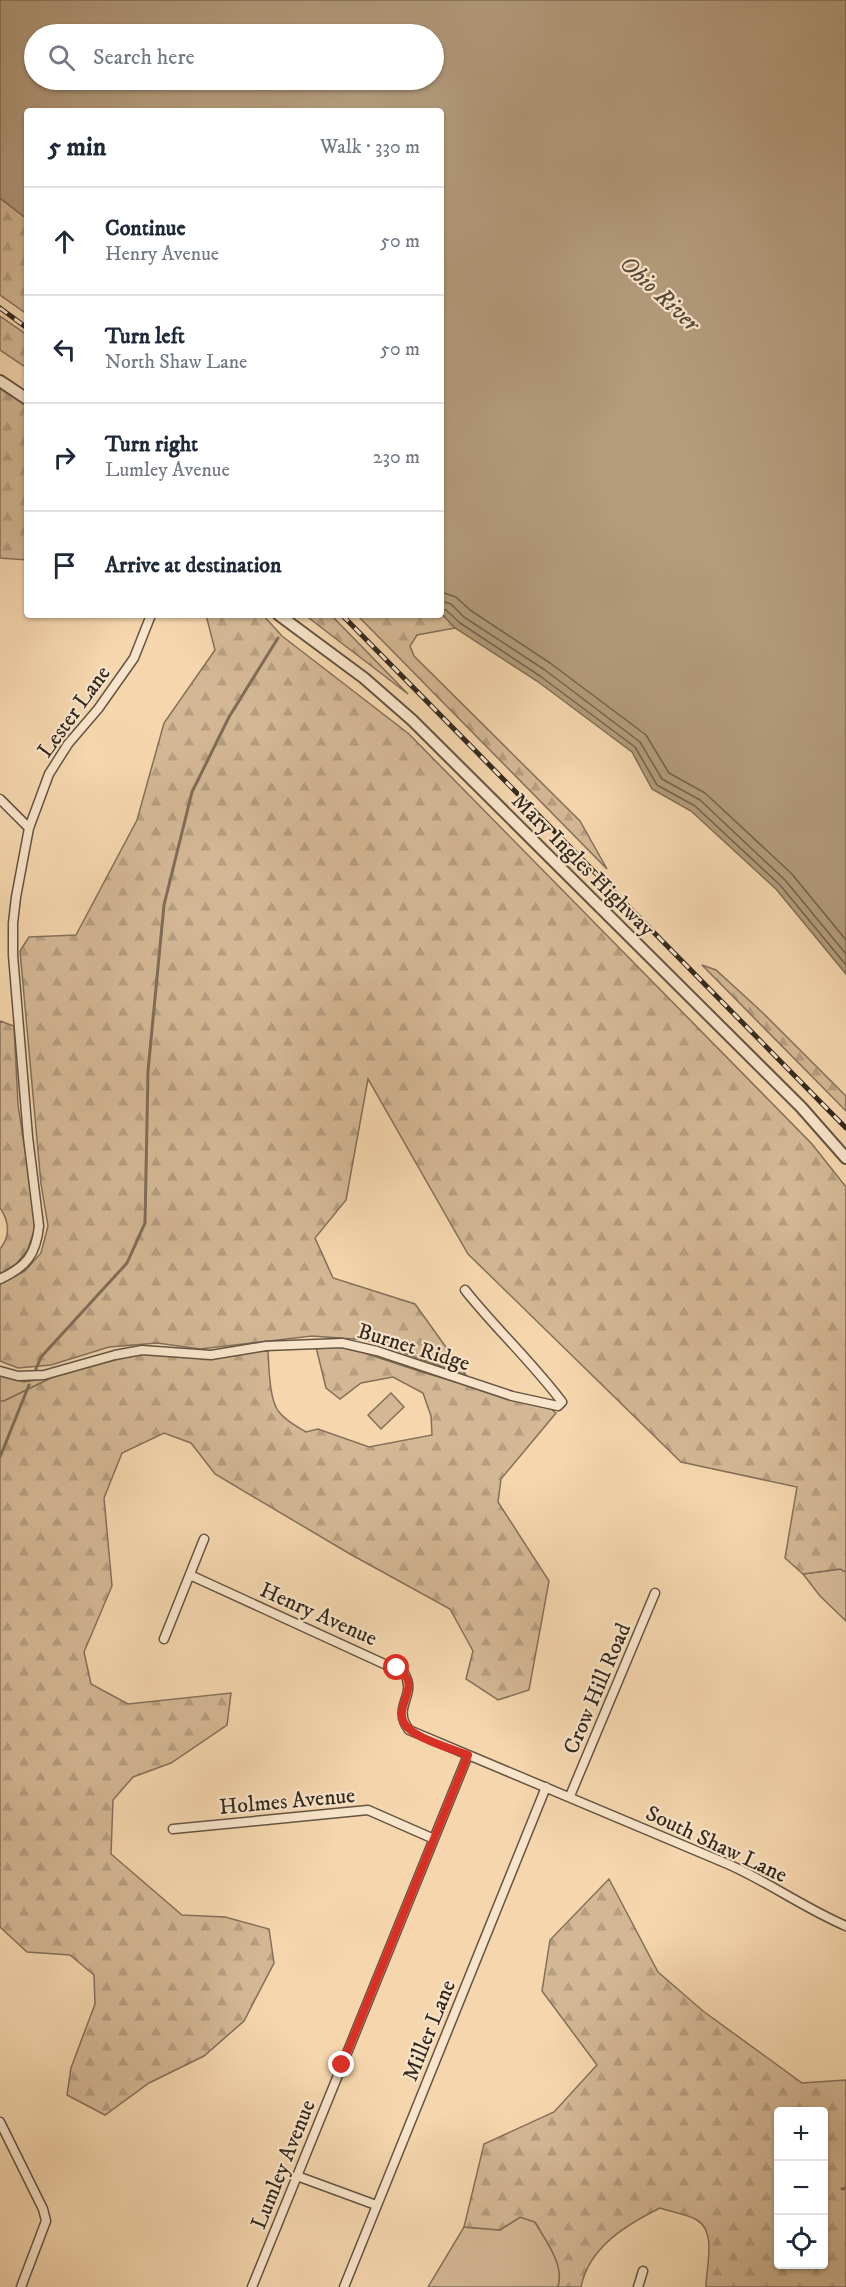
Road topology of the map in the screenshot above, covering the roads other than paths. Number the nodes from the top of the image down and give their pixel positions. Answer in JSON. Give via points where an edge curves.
{"nodes":[{"id":1,"x":0,"y":381,"type":"edge"},
{"id":2,"x":24,"y":397,"type":"edge"},
{"id":3,"x":150,"y":618,"type":"edge"},
{"id":4,"x":283,"y":618,"type":"edge"},
{"id":5,"x":0,"y":799,"type":"edge"},
{"id":6,"x":29,"y":828,"type":"junction"},
{"id":7,"x":846,"y":1158,"type":"edge"},
{"id":8,"x":0,"y":1279,"type":"edge"},
{"id":9,"x":465,"y":1290,"type":"dead end"},
{"id":10,"x":0,"y":1371,"type":"edge"},
{"id":11,"x":204,"y":1539,"type":"dead end"},
{"id":12,"x":190,"y":1575,"type":"junction"},
{"id":13,"x":655,"y":1593,"type":"dead end"},
{"id":14,"x":164,"y":1639,"type":"dead end"},
{"id":15,"x":405,"y":1701,"type":"joint"},
{"id":16,"x":468,"y":1755,"type":"junction"},
{"id":17,"x":546,"y":1787,"type":"junction"},
{"id":18,"x":570,"y":1796,"type":"junction"},
{"id":19,"x":174,"y":1829,"type":"dead end"},
{"id":20,"x":434,"y":1839,"type":"junction"},
{"id":21,"x":846,"y":1926,"type":"edge"},
{"id":22,"x":0,"y":2122,"type":"edge"},
{"id":23,"x":297,"y":2176,"type":"junction"},
{"id":24,"x":376,"y":2205,"type":"junction"},
{"id":25,"x":644,"y":2271,"type":"dead end"},
{"id":26,"x":21,"y":2287,"type":"edge"},
{"id":27,"x":252,"y":2287,"type":"edge"},
{"id":28,"x":344,"y":2287,"type":"edge"},
{"id":29,"x":638,"y":2287,"type":"edge"}],
"edges":[{"from":1,"to":2,"type":"street"},
{"from":3,"to":6,"type":"street","name":"Lester Lane","via":[[134,658],[55,763]]},
{"from":4,"to":7,"type":"street","name":"Mary Ingles Highway","via":[[364,678],[412,720],[801,1107]]},
{"from":5,"to":6,"type":"street"},
{"from":6,"to":8,"type":"street","name":"Lester Lane","via":[[13,934],[28,1137],[39,1226],[29,1259]]},
{"from":9,"to":10,"type":"street","name":"Burnet Ridge","via":[[537,1369],[562,1402],[558,1406],[502,1392],[377,1350],[342,1343],[266,1346],[211,1355],[142,1350],[44,1375],[18,1376]]},
{"from":11,"to":12,"type":"street"},
{"from":12,"to":14,"type":"street"},
{"from":12,"to":15,"type":"street","name":"Henry Avenue","via":[[397,1668],[409,1684]]},
{"from":13,"to":18,"type":"street","name":"Crow Hill Road"},
{"from":15,"to":16,"type":"street","name":"South Shaw Lane","via":[[402,1712],[409,1730]]},
{"from":16,"to":17,"type":"street","name":"South Shaw Lane"},
{"from":16,"to":20,"type":"street","name":"Lumley Avenue"},
{"from":17,"to":18,"type":"street","name":"South Shaw Lane"},
{"from":17,"to":24,"type":"street","name":"Miller Lane"},
{"from":18,"to":21,"type":"street","name":"South Shaw Lane","via":[[764,1881]]},
{"from":19,"to":20,"type":"street","name":"Holmes Avenue","via":[[368,1810]]},
{"from":20,"to":23,"type":"street","name":"Lumley Avenue"},
{"from":22,"to":26,"type":"street","via":[[46,2221]]},
{"from":23,"to":24,"type":"street"},
{"from":23,"to":27,"type":"street","name":"Lumley Avenue"},
{"from":24,"to":28,"type":"street","name":"Miller Lane"},
{"from":25,"to":29,"type":"street"}]}
